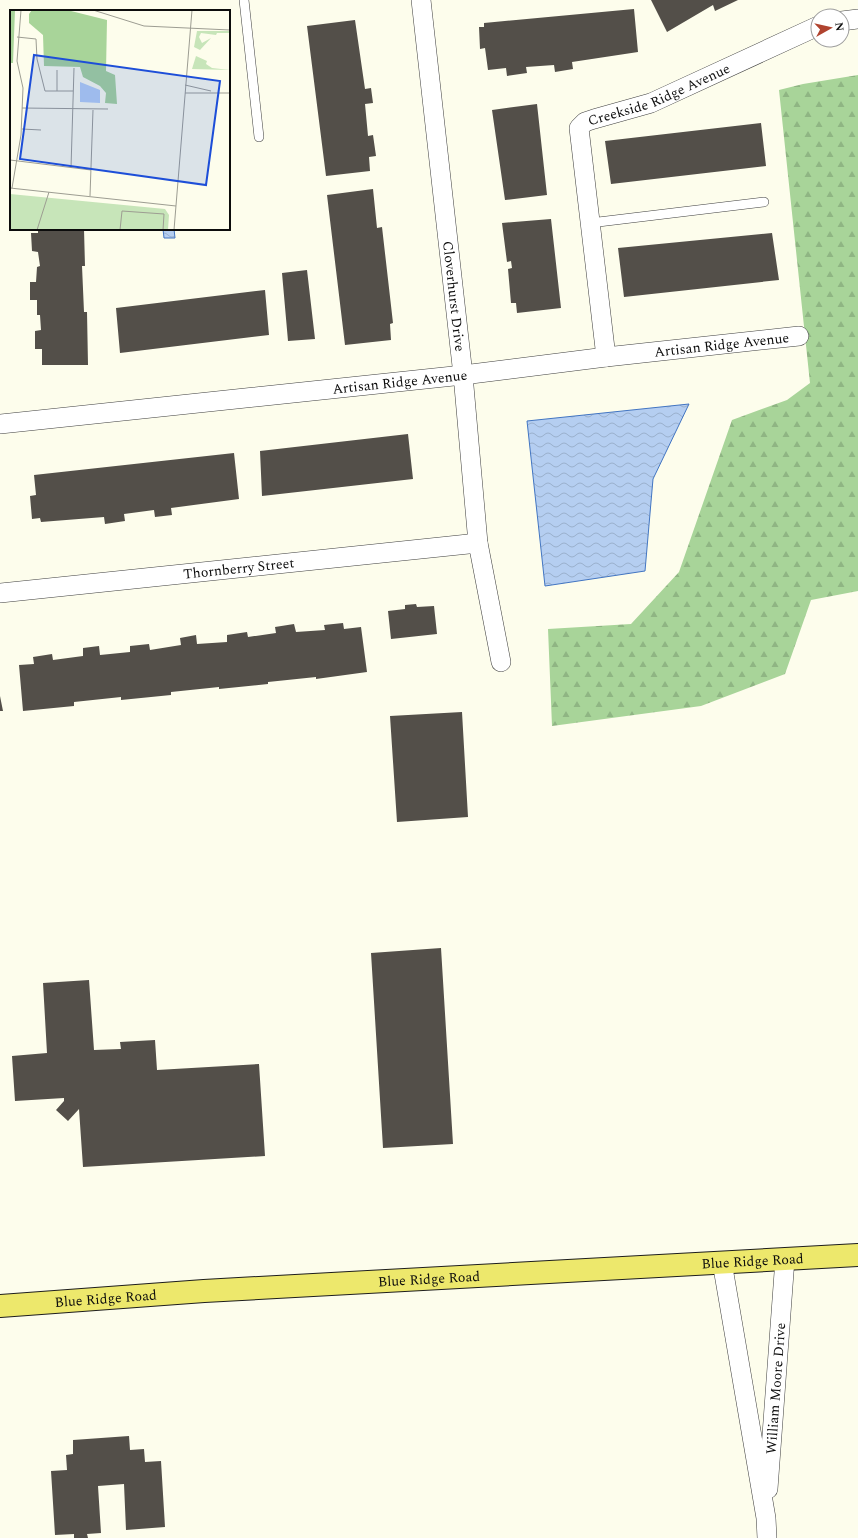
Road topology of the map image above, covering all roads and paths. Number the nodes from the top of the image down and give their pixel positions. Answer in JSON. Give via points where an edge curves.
{"nodes":[{"id":1,"x":244,"y":0,"type":"edge"},
{"id":2,"x":422,"y":0,"type":"edge"},
{"id":3,"x":810,"y":30,"type":"edge"},
{"id":4,"x":259,"y":137,"type":"dead end"},
{"id":5,"x":764,"y":202,"type":"dead end"},
{"id":6,"x":590,"y":223,"type":"junction"},
{"id":7,"x":799,"y":336,"type":"dead end"},
{"id":8,"x":606,"y":357,"type":"junction"},
{"id":9,"x":463,"y":375,"type":"junction"},
{"id":10,"x":0,"y":424,"type":"edge"},
{"id":11,"x":478,"y":543,"type":"junction"},
{"id":12,"x":0,"y":593,"type":"edge"},
{"id":13,"x":501,"y":662,"type":"dead end"},
{"id":14,"x":858,"y":1255,"type":"edge"},
{"id":15,"x":785,"y":1259,"type":"junction"},
{"id":16,"x":722,"y":1262,"type":"junction"},
{"id":17,"x":0,"y":1306,"type":"edge"},
{"id":18,"x":766,"y":1518,"type":"junction"},
{"id":19,"x":767,"y":1538,"type":"edge"}],
"edges":[{"from":1,"to":4,"type":"lane"},
{"from":2,"to":9,"type":"street","name":"Cloverhurst Drive"},
{"from":3,"to":6,"type":"street","name":"Creekside Ridge Avenue","via":[[651,103],[585,122],[579,128]]},
{"from":5,"to":6,"type":"lane"},
{"from":6,"to":8,"type":"street","name":"Creekside Ridge Avenue"},
{"from":7,"to":8,"type":"street","name":"Artisan Ridge Avenue"},
{"from":8,"to":9,"type":"street","name":"Artisan Ridge Avenue"},
{"from":9,"to":10,"type":"street","name":"Artisan Ridge Avenue"},
{"from":9,"to":11,"type":"street","name":"Cloverhurst Drive"},
{"from":11,"to":12,"type":"street","name":"Thornberry Street"},
{"from":11,"to":13,"type":"street","name":"Cloverhurst Drive"},
{"from":14,"to":15,"type":"main road","name":"Blue Ridge Road"},
{"from":15,"to":16,"type":"main road","name":"Blue Ridge Road"},
{"from":15,"to":18,"type":"street","name":"William Moore Drive"},
{"from":16,"to":17,"type":"main road","name":"Blue Ridge Road","via":[[204,1291]]},
{"from":16,"to":18,"type":"street","name":"William Moore Drive"},
{"from":18,"to":19,"type":"street","name":"William Moore Drive"}]}
